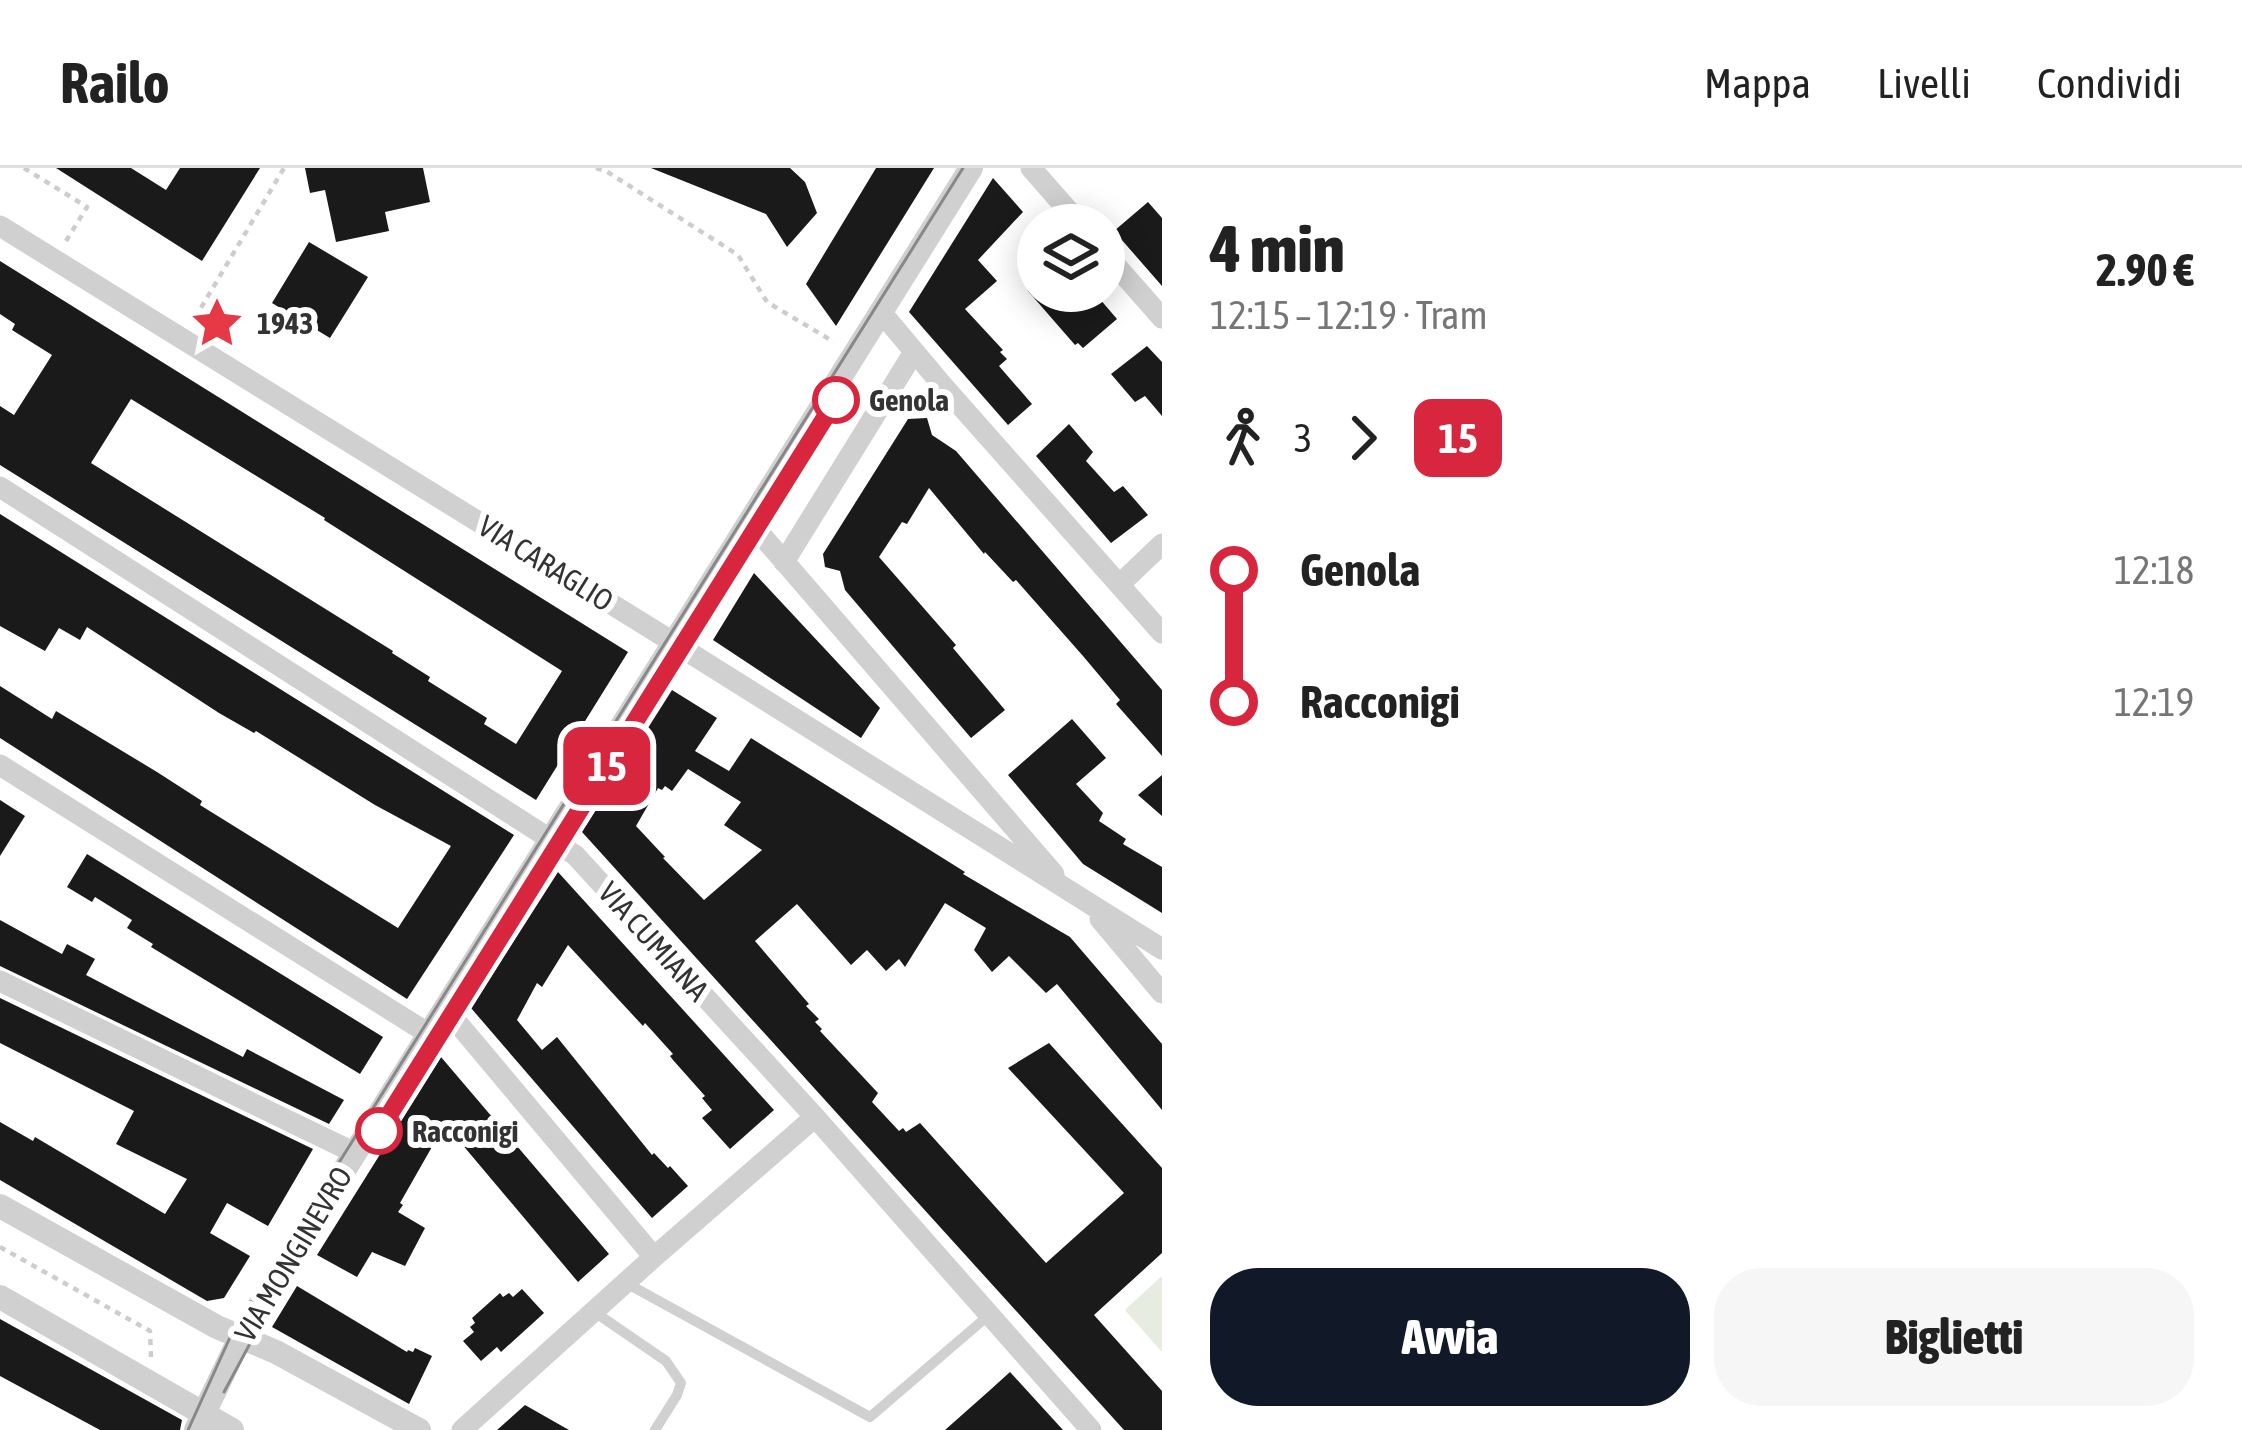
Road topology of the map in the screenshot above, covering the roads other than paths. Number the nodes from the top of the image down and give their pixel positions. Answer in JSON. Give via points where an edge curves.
{"nodes":[{"id":1,"x":971,"y":168,"type":"edge"},
{"id":2,"x":1031,"y":168,"type":"edge"},
{"id":3,"x":1063,"y":204,"type":"edge"},
{"id":4,"x":0,"y":226,"type":"edge"},
{"id":5,"x":1125,"y":276,"type":"edge"},
{"id":6,"x":881,"y":312,"type":"junction"},
{"id":7,"x":1162,"y":318,"type":"edge"},
{"id":8,"x":914,"y":352,"type":"junction"},
{"id":9,"x":0,"y":487,"type":"edge"},
{"id":10,"x":751,"y":523,"type":"junction"},
{"id":11,"x":1162,"y":544,"type":"edge"},
{"id":12,"x":784,"y":562,"type":"junction"},
{"id":13,"x":1120,"y":584,"type":"junction"},
{"id":14,"x":1162,"y":633,"type":"edge"},
{"id":15,"x":675,"y":644,"type":"junction"},
{"id":16,"x":0,"y":765,"type":"edge"},
{"id":17,"x":550,"y":839,"type":"junction"},
{"id":18,"x":1079,"y":899,"type":"junction"},
{"id":19,"x":1162,"y":949,"type":"edge"},
{"id":20,"x":0,"y":981,"type":"edge"},
{"id":21,"x":1162,"y":993,"type":"edge"},
{"id":22,"x":445,"y":1008,"type":"junction"},
{"id":23,"x":429,"y":1034,"type":"junction"},
{"id":24,"x":814,"y":1117,"type":"junction"},
{"id":25,"x":355,"y":1153,"type":"junction"},
{"id":26,"x":0,"y":1206,"type":"edge"},
{"id":27,"x":654,"y":1257,"type":"junction"},
{"id":28,"x":625,"y":1283,"type":"junction"},
{"id":29,"x":0,"y":1297,"type":"edge"},
{"id":30,"x":593,"y":1311,"type":"junction"},
{"id":31,"x":989,"y":1315,"type":"junction"},
{"id":32,"x":241,"y":1336,"type":"junction"},
{"id":33,"x":200,"y":1422,"type":"edge"},
{"id":34,"x":232,"y":1430,"type":"edge"},
{"id":35,"x":419,"y":1430,"type":"edge"},
{"id":36,"x":462,"y":1430,"type":"edge"},
{"id":37,"x":656,"y":1430,"type":"edge"},
{"id":38,"x":1091,"y":1430,"type":"edge"}],
"edges":[{"from":1,"to":6,"type":"street","name":"VIA MONGINEVRO"},
{"from":2,"to":3,"type":"street"},
{"from":4,"to":15,"type":"street","name":"VIA CARAGLIO"},
{"from":5,"to":7,"type":"street"},
{"from":6,"to":8,"type":"street"},
{"from":6,"to":10,"type":"street","name":"VIA MONGINEVRO"},
{"from":8,"to":12,"type":"street"},
{"from":8,"to":13,"type":"street"},
{"from":9,"to":17,"type":"street","name":"VIA CUMIANA"},
{"from":10,"to":12,"type":"street"},
{"from":10,"to":15,"type":"street","name":"VIA MONGINEVRO"},
{"from":11,"to":13,"type":"street"},
{"from":12,"to":18,"type":"street"},
{"from":13,"to":14,"type":"street"},
{"from":15,"to":17,"type":"street","name":"VIA MONGINEVRO"},
{"from":15,"to":18,"type":"street","name":"VIA CARAGLIO"},
{"from":16,"to":23,"type":"street"},
{"from":17,"to":22,"type":"street","name":"VIA MONGINEVRO"},
{"from":17,"to":24,"type":"street","name":"VIA CUMIANA","via":[[575,855]]},
{"from":18,"to":19,"type":"street","name":"VIA CARAGLIO"},
{"from":18,"to":21,"type":"street","name":"VIA CARAGLIO"},
{"from":20,"to":25,"type":"street"},
{"from":22,"to":23,"type":"street","name":"VIA MONGINEVRO"},
{"from":22,"to":27,"type":"street"},
{"from":23,"to":25,"type":"street","name":"VIA MONGINEVRO"},
{"from":24,"to":27,"type":"street"},
{"from":24,"to":31,"type":"street","name":"VIA CUMIANA"},
{"from":25,"to":32,"type":"street","name":"VIA MONGINEVRO"},
{"from":26,"to":32,"type":"street"},
{"from":27,"to":28,"type":"street"},
{"from":28,"to":30,"type":"street"},
{"from":28,"to":31,"type":"lane","via":[[870,1417]]},
{"from":29,"to":33,"type":"street","via":[[151,1384]]},
{"from":30,"to":36,"type":"street"},
{"from":30,"to":37,"type":"lane","via":[[666,1361],[681,1383]]},
{"from":31,"to":38,"type":"street","name":"VIA CUMIANA"},
{"from":32,"to":33,"type":"street","name":"VIA MONGINEVRO"},
{"from":32,"to":35,"type":"street"},
{"from":33,"to":34,"type":"street"}]}
